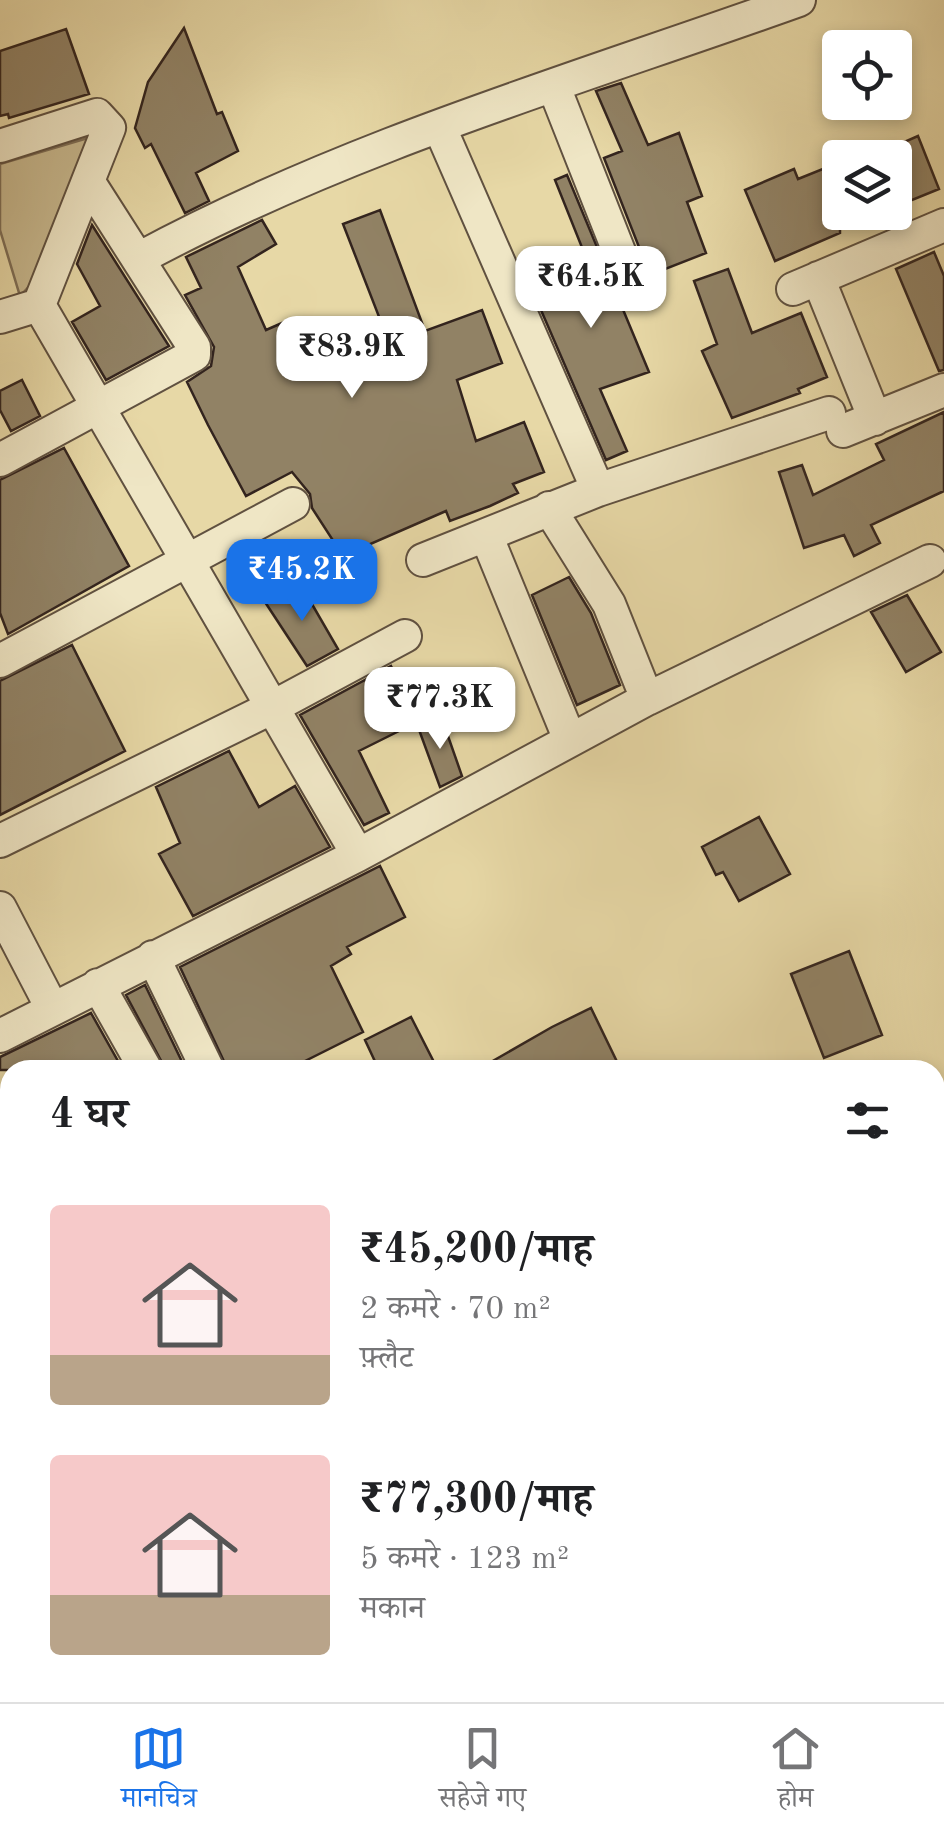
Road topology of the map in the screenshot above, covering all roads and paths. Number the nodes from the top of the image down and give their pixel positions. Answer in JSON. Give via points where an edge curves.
{"nodes":[{"id":1,"x":798,"y":0,"type":"edge"},
{"id":2,"x":554,"y":87,"type":"junction"},
{"id":3,"x":440,"y":128,"type":"junction"},
{"id":4,"x":0,"y":146,"type":"edge"},
{"id":5,"x":88,"y":181,"type":"junction"},
{"id":6,"x":944,"y":225,"type":"edge"},
{"id":7,"x":140,"y":258,"type":"junction"},
{"id":8,"x":631,"y":282,"type":"dead end"},
{"id":9,"x":40,"y":304,"type":"junction"},
{"id":10,"x":0,"y":317,"type":"edge"},
{"id":11,"x":944,"y":390,"type":"edge"},
{"id":12,"x":97,"y":410,"type":"junction"},
{"id":13,"x":875,"y":419,"type":"junction"},
{"id":14,"x":0,"y":460,"type":"edge"},
{"id":15,"x":598,"y":490,"type":"junction"},
{"id":16,"x":292,"y":504,"type":"dead end"},
{"id":17,"x":549,"y":508,"type":"junction"},
{"id":18,"x":486,"y":535,"type":"junction"},
{"id":19,"x":186,"y":558,"type":"junction"},
{"id":20,"x":423,"y":560,"type":"dead end"},
{"id":21,"x":930,"y":561,"type":"dead end"},
{"id":22,"x":405,"y":636,"type":"dead end"},
{"id":23,"x":0,"y":661,"type":"edge"},
{"id":24,"x":647,"y":699,"type":"junction"},
{"id":25,"x":272,"y":708,"type":"junction"},
{"id":26,"x":570,"y":740,"type":"junction"},
{"id":27,"x":0,"y":841,"type":"edge"},
{"id":28,"x":358,"y":855,"type":"junction"},
{"id":29,"x":0,"y":908,"type":"edge"},
{"id":30,"x":154,"y":957,"type":"junction"},
{"id":31,"x":98,"y":985,"type":"junction"},
{"id":32,"x":52,"y":1008,"type":"junction"},
{"id":33,"x":0,"y":1036,"type":"edge"},
{"id":34,"x":140,"y":1060,"type":"edge"},
{"id":35,"x":203,"y":1060,"type":"edge"}],
"edges":[{"from":1,"to":2,"type":"street"},
{"from":2,"to":3,"type":"street"},
{"from":2,"to":8,"type":"street"},
{"from":3,"to":7,"type":"street","via":[[239,208]]},
{"from":3,"to":15,"type":"street"},
{"from":4,"to":5,"type":"street","via":[[98,116],[108,128]]},
{"from":5,"to":7,"type":"street"},
{"from":5,"to":9,"type":"street"},
{"from":6,"to":13,"type":"street","via":[[806,284]]},
{"from":7,"to":12,"type":"street","via":[[194,355]]},
{"from":9,"to":10,"type":"street"},
{"from":9,"to":12,"type":"street"},
{"from":11,"to":13,"type":"street"},
{"from":12,"to":14,"type":"street"},
{"from":12,"to":19,"type":"street"},
{"from":13,"to":15,"type":"street","via":[[836,422]]},
{"from":15,"to":17,"type":"street"},
{"from":16,"to":19,"type":"street"},
{"from":17,"to":18,"type":"street"},
{"from":17,"to":24,"type":"street","via":[[609,604]]},
{"from":18,"to":20,"type":"street"},
{"from":18,"to":26,"type":"street"},
{"from":19,"to":23,"type":"street"},
{"from":19,"to":25,"type":"street"},
{"from":21,"to":24,"type":"street"},
{"from":22,"to":25,"type":"street"},
{"from":24,"to":26,"type":"street"},
{"from":25,"to":27,"type":"street"},
{"from":25,"to":28,"type":"street"},
{"from":26,"to":28,"type":"street"},
{"from":28,"to":30,"type":"street"},
{"from":29,"to":32,"type":"street"},
{"from":30,"to":31,"type":"street"},
{"from":30,"to":35,"type":"street"},
{"from":31,"to":32,"type":"street"},
{"from":31,"to":34,"type":"street"},
{"from":32,"to":33,"type":"street"}]}
